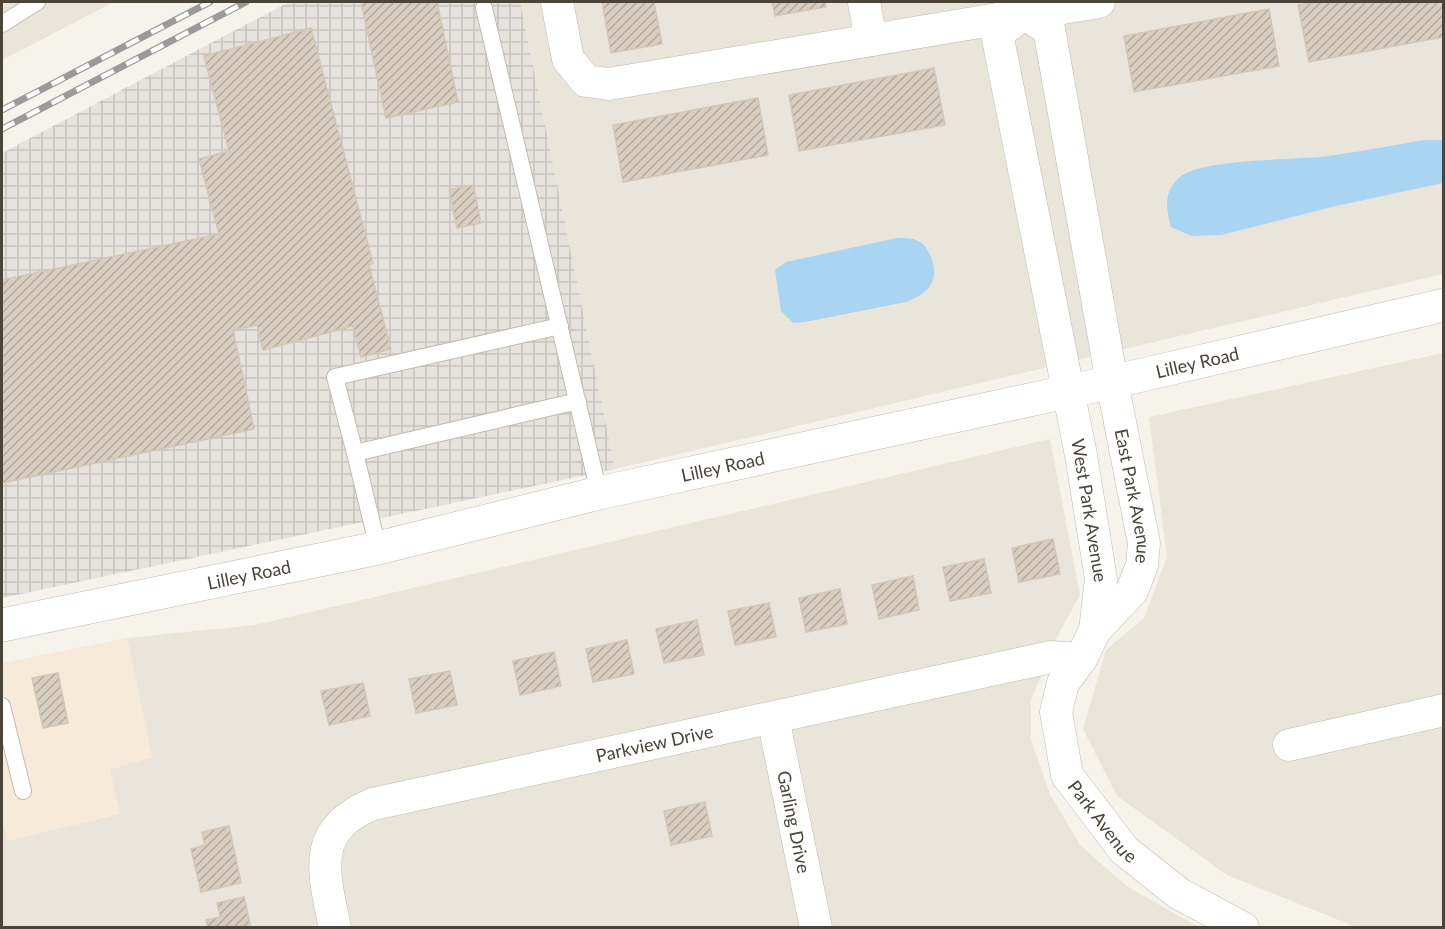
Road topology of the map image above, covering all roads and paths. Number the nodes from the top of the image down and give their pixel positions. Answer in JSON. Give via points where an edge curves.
{"nodes":[{"id":1,"x":37,"y":2,"type":"edge"},
{"id":2,"x":557,"y":2,"type":"edge"},
{"id":3,"x":864,"y":2,"type":"edge"},
{"id":4,"x":1099,"y":2,"type":"edge"},
{"id":5,"x":484,"y":8,"type":"dead end"},
{"id":6,"x":1024,"y":14,"type":"junction"},
{"id":7,"x":2,"y":24,"type":"edge"},
{"id":8,"x":871,"y":40,"type":"junction"},
{"id":9,"x":1443,"y":305,"type":"edge"},
{"id":10,"x":560,"y":326,"type":"junction"},
{"id":11,"x":1112,"y":382,"type":"junction"},
{"id":12,"x":1067,"y":392,"type":"junction"},
{"id":13,"x":578,"y":401,"type":"junction"},
{"id":14,"x":355,"y":453,"type":"junction"},
{"id":15,"x":599,"y":493,"type":"junction"},
{"id":16,"x":378,"y":548,"type":"junction"},
{"id":17,"x":2,"y":626,"type":"edge"},
{"id":18,"x":1095,"y":630,"type":"junction"},
{"id":19,"x":1081,"y":659,"type":"junction"},
{"id":20,"x":2,"y":706,"type":"edge"},
{"id":21,"x":1443,"y":710,"type":"edge"},
{"id":22,"x":773,"y":718,"type":"junction"},
{"id":23,"x":1289,"y":745,"type":"dead end"},
{"id":24,"x":23,"y":791,"type":"dead end"},
{"id":25,"x":335,"y":927,"type":"edge"},
{"id":26,"x":816,"y":927,"type":"edge"},
{"id":27,"x":1243,"y":927,"type":"edge"}],
"edges":[{"from":1,"to":7,"type":"lane"},
{"from":2,"to":8,"type":"street","via":[[568,59],[586,81],[609,84]]},
{"from":3,"to":8,"type":"street"},
{"from":4,"to":6,"type":"street"},
{"from":5,"to":10,"type":"lane"},
{"from":6,"to":8,"type":"street"},
{"from":6,"to":11,"type":"street","name":"East Park Avenue","via":[[1049,29]]},
{"from":6,"to":12,"type":"street","name":"West Park Avenue","via":[[997,34]]},
{"from":9,"to":11,"type":"street","name":"Lilley Road"},
{"from":10,"to":13,"type":"lane"},
{"from":10,"to":14,"type":"lane","via":[[335,377]]},
{"from":11,"to":12,"type":"street","name":"Lilley Road"},
{"from":11,"to":18,"type":"street","name":"East Park Avenue","via":[[1144,543],[1142,566],[1132,591]]},
{"from":12,"to":15,"type":"street","name":"Lilley Road"},
{"from":12,"to":18,"type":"street","name":"West Park Avenue","via":[[1101,579]]},
{"from":13,"to":14,"type":"lane"},
{"from":13,"to":15,"type":"lane"},
{"from":14,"to":16,"type":"lane"},
{"from":15,"to":16,"type":"street","name":"Lilley Road"},
{"from":16,"to":17,"type":"street","name":"Lilley Road"},
{"from":18,"to":19,"type":"street","name":"Park Avenue"},
{"from":19,"to":22,"type":"street","name":"Parkview Drive","via":[[1051,657]]},
{"from":19,"to":27,"type":"street","name":"Park Avenue","via":[[1063,683],[1056,712],[1067,775],[1124,850],[1178,893]]},
{"from":20,"to":24,"type":"lane"},
{"from":21,"to":23,"type":"street"},
{"from":22,"to":25,"type":"street","name":"Parkview Drive","via":[[373,804],[354,812],[332,834],[324,859]]},
{"from":22,"to":26,"type":"street","name":"Garling Drive"}]}
